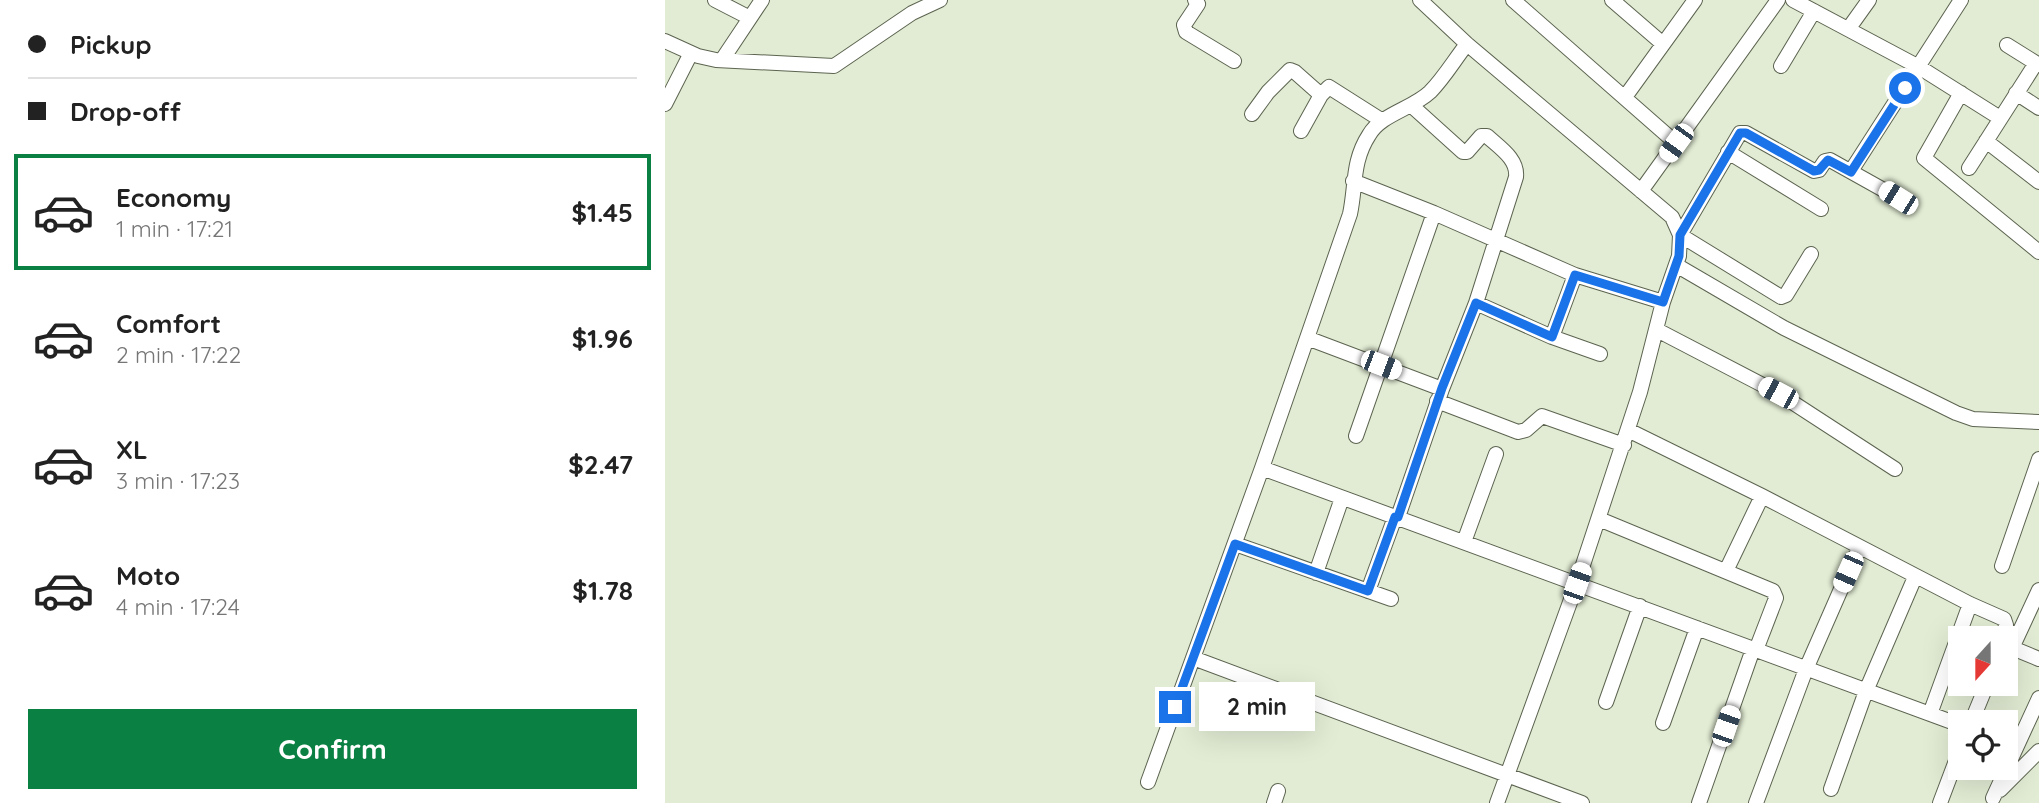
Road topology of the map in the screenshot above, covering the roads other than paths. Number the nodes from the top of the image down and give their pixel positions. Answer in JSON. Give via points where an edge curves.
{"nodes":[{"id":1,"x":715,"y":0,"type":"edge"},
{"id":2,"x":762,"y":0,"type":"edge"},
{"id":3,"x":940,"y":0,"type":"edge"},
{"id":4,"x":1195,"y":0,"type":"edge"},
{"id":5,"x":1420,"y":0,"type":"edge"},
{"id":6,"x":1513,"y":0,"type":"edge"},
{"id":7,"x":1612,"y":0,"type":"edge"},
{"id":8,"x":1695,"y":0,"type":"edge"},
{"id":9,"x":1778,"y":0,"type":"edge"},
{"id":10,"x":1793,"y":0,"type":"edge"},
{"id":11,"x":1869,"y":0,"type":"edge"},
{"id":12,"x":1961,"y":0,"type":"edge"},
{"id":13,"x":1814,"y":10,"type":"junction"},
{"id":14,"x":750,"y":18,"type":"junction"},
{"id":15,"x":1849,"y":28,"type":"junction"},
{"id":16,"x":665,"y":41,"type":"edge"},
{"id":17,"x":1467,"y":44,"type":"junction"},
{"id":18,"x":1663,"y":44,"type":"junction"},
{"id":19,"x":2007,"y":45,"type":"dead end"},
{"id":20,"x":691,"y":53,"type":"junction"},
{"id":21,"x":722,"y":60,"type":"junction"},
{"id":22,"x":1234,"y":61,"type":"dead end"},
{"id":23,"x":2037,"y":64,"type":"edge"},
{"id":24,"x":1781,"y":66,"type":"dead end"},
{"id":25,"x":1919,"y":67,"type":"junction"},
{"id":26,"x":1961,"y":93,"type":"junction"},
{"id":27,"x":2016,"y":93,"type":"junction"},
{"id":28,"x":1321,"y":94,"type":"junction"},
{"id":29,"x":1625,"y":97,"type":"junction"},
{"id":30,"x":665,"y":104,"type":"edge"},
{"id":31,"x":1412,"y":106,"type":"junction"},
{"id":32,"x":2039,"y":108,"type":"edge"},
{"id":33,"x":1252,"y":114,"type":"dead end"},
{"id":34,"x":2000,"y":118,"type":"junction"},
{"id":35,"x":1381,"y":120,"type":"junction"},
{"id":36,"x":1301,"y":131,"type":"dead end"},
{"id":37,"x":1986,"y":141,"type":"junction"},
{"id":38,"x":1676,"y":143,"type":"junction"},
{"id":39,"x":1728,"y":152,"type":"junction"},
{"id":40,"x":1969,"y":167,"type":"dead end"},
{"id":41,"x":1851,"y":172,"type":"junction"},
{"id":42,"x":1353,"y":181,"type":"junction"},
{"id":43,"x":2039,"y":182,"type":"edge"},
{"id":44,"x":1641,"y":191,"type":"junction"},
{"id":45,"x":1898,"y":198,"type":"dead end"},
{"id":46,"x":1821,"y":209,"type":"dead end"},
{"id":47,"x":1434,"y":213,"type":"junction"},
{"id":48,"x":1680,"y":235,"type":"junction"},
{"id":49,"x":1496,"y":240,"type":"junction"},
{"id":50,"x":2039,"y":252,"type":"edge"},
{"id":51,"x":1811,"y":254,"type":"dead end"},
{"id":52,"x":1676,"y":265,"type":"junction"},
{"id":53,"x":1575,"y":275,"type":"junction"},
{"id":54,"x":1663,"y":302,"type":"junction"},
{"id":55,"x":1476,"y":303,"type":"junction"},
{"id":56,"x":1657,"y":330,"type":"junction"},
{"id":57,"x":1552,"y":337,"type":"junction"},
{"id":58,"x":1307,"y":338,"type":"junction"},
{"id":59,"x":1600,"y":354,"type":"dead end"},
{"id":60,"x":1381,"y":365,"type":"junction"},
{"id":61,"x":1440,"y":395,"type":"junction"},
{"id":62,"x":2039,"y":422,"type":"edge"},
{"id":63,"x":1356,"y":436,"type":"dead end"},
{"id":64,"x":1627,"y":438,"type":"junction"},
{"id":65,"x":1496,"y":454,"type":"dead end"},
{"id":66,"x":2039,"y":459,"type":"edge"},
{"id":67,"x":1262,"y":468,"type":"junction"},
{"id":68,"x":1895,"y":469,"type":"dead end"},
{"id":69,"x":1762,"y":496,"type":"junction"},
{"id":70,"x":1342,"y":498,"type":"junction"},
{"id":71,"x":1396,"y":517,"type":"junction"},
{"id":72,"x":1599,"y":519,"type":"junction"},
{"id":73,"x":1464,"y":542,"type":"junction"},
{"id":74,"x":1235,"y":544,"type":"junction"},
{"id":75,"x":1859,"y":548,"type":"junction"},
{"id":76,"x":2002,"y":566,"type":"dead end"},
{"id":77,"x":1725,"y":571,"type":"junction"},
{"id":78,"x":1316,"y":573,"type":"junction"},
{"id":79,"x":1915,"y":577,"type":"junction"},
{"id":80,"x":1577,"y":583,"type":"junction"},
{"id":81,"x":1368,"y":591,"type":"junction"},
{"id":82,"x":2038,"y":594,"type":"edge"},
{"id":83,"x":1391,"y":599,"type":"dead end"},
{"id":84,"x":1970,"y":604,"type":"junction"},
{"id":85,"x":1640,"y":606,"type":"junction"},
{"id":86,"x":2006,"y":626,"type":"edge"},
{"id":87,"x":2018,"y":626,"type":"edge"},
{"id":88,"x":1697,"y":628,"type":"junction"},
{"id":89,"x":2018,"y":649,"type":"edge"},
{"id":90,"x":1755,"y":650,"type":"junction"},
{"id":91,"x":1193,"y":657,"type":"junction"},
{"id":92,"x":2039,"y":659,"type":"edge"},
{"id":93,"x":1805,"y":669,"type":"junction"},
{"id":94,"x":1866,"y":691,"type":"junction"},
{"id":95,"x":2039,"y":698,"type":"edge"},
{"id":96,"x":1606,"y":702,"type":"dead end"},
{"id":97,"x":1930,"y":714,"type":"junction"},
{"id":98,"x":1948,"y":721,"type":"edge"},
{"id":99,"x":1663,"y":723,"type":"dead end"},
{"id":100,"x":2039,"y":751,"type":"edge"},
{"id":101,"x":1507,"y":776,"type":"junction"},
{"id":102,"x":1949,"y":780,"type":"edge"},
{"id":103,"x":1148,"y":782,"type":"dead end"},
{"id":104,"x":1831,"y":789,"type":"dead end"},
{"id":105,"x":1990,"y":800,"type":"edge"},
{"id":106,"x":1497,"y":803,"type":"edge"},
{"id":107,"x":1582,"y":803,"type":"edge"},
{"id":108,"x":1699,"y":803,"type":"edge"},
{"id":109,"x":1756,"y":803,"type":"edge"},
{"id":110,"x":1940,"y":803,"type":"edge"}],
"edges":[{"from":1,"to":14,"type":"street"},
{"from":2,"to":14,"type":"street"},
{"from":3,"to":21,"type":"street","via":[[905,17],[834,66]]},
{"from":4,"to":22,"type":"street","via":[[1198,4],[1184,25],[1186,32]]},
{"from":5,"to":17,"type":"street"},
{"from":6,"to":29,"type":"street"},
{"from":7,"to":18,"type":"street"},
{"from":8,"to":18,"type":"street"},
{"from":9,"to":38,"type":"street"},
{"from":10,"to":13,"type":"street"},
{"from":11,"to":15,"type":"street"},
{"from":12,"to":25,"type":"street"},
{"from":13,"to":15,"type":"street"},
{"from":13,"to":24,"type":"street"},
{"from":14,"to":21,"type":"street"},
{"from":15,"to":25,"type":"street"},
{"from":16,"to":20,"type":"street"},
{"from":17,"to":31,"type":"street","via":[[1431,91]]},
{"from":17,"to":44,"type":"street"},
{"from":18,"to":29,"type":"street"},
{"from":19,"to":23,"type":"street"},
{"from":20,"to":21,"type":"street"},
{"from":20,"to":30,"type":"street"},
{"from":23,"to":27,"type":"street"},
{"from":25,"to":26,"type":"street"},
{"from":25,"to":41,"type":"street"},
{"from":26,"to":34,"type":"street"},
{"from":26,"to":50,"type":"street","via":[[1924,158]]},
{"from":27,"to":32,"type":"street"},
{"from":27,"to":34,"type":"street"},
{"from":28,"to":33,"type":"street","via":[[1290,71]]},
{"from":28,"to":35,"type":"street","via":[[1332,88]]},
{"from":28,"to":36,"type":"street"},
{"from":29,"to":38,"type":"street"},
{"from":31,"to":35,"type":"street"},
{"from":31,"to":49,"type":"street","via":[[1463,152],[1484,135],[1514,161],[1516,177]]},
{"from":34,"to":37,"type":"street"},
{"from":35,"to":42,"type":"street","via":[[1361,150]]},
{"from":37,"to":40,"type":"street"},
{"from":37,"to":43,"type":"street"},
{"from":38,"to":44,"type":"street"},
{"from":39,"to":41,"type":"street","via":[[1742,132],[1814,171],[1828,160]]},
{"from":39,"to":46,"type":"street"},
{"from":39,"to":48,"type":"street"},
{"from":41,"to":45,"type":"street"},
{"from":42,"to":47,"type":"street"},
{"from":42,"to":58,"type":"street","via":[[1350,214]]},
{"from":44,"to":48,"type":"street","via":[[1672,218]]},
{"from":47,"to":49,"type":"street"},
{"from":47,"to":60,"type":"street"},
{"from":48,"to":51,"type":"street","via":[[1781,297]]},
{"from":48,"to":52,"type":"street"},
{"from":49,"to":53,"type":"street"},
{"from":49,"to":55,"type":"street"},
{"from":52,"to":54,"type":"street"},
{"from":52,"to":62,"type":"street","via":[[1784,328],[1956,413],[1973,419]]},
{"from":53,"to":54,"type":"street"},
{"from":53,"to":57,"type":"street"},
{"from":54,"to":56,"type":"street"},
{"from":55,"to":57,"type":"street"},
{"from":55,"to":61,"type":"street"},
{"from":56,"to":64,"type":"street"},
{"from":56,"to":68,"type":"street","via":[[1778,393]]},
{"from":57,"to":59,"type":"street"},
{"from":58,"to":60,"type":"street"},
{"from":58,"to":67,"type":"street"},
{"from":60,"to":61,"type":"street"},
{"from":60,"to":63,"type":"street"},
{"from":61,"to":64,"type":"street","via":[[1518,432],[1542,416]]},
{"from":61,"to":71,"type":"street"},
{"from":64,"to":69,"type":"street"},
{"from":64,"to":72,"type":"street"},
{"from":65,"to":73,"type":"street"},
{"from":66,"to":76,"type":"street"},
{"from":67,"to":70,"type":"street"},
{"from":67,"to":74,"type":"street"},
{"from":69,"to":75,"type":"street"},
{"from":69,"to":77,"type":"street"},
{"from":70,"to":71,"type":"street"},
{"from":70,"to":78,"type":"street"},
{"from":71,"to":73,"type":"street"},
{"from":71,"to":81,"type":"street"},
{"from":72,"to":77,"type":"street"},
{"from":72,"to":80,"type":"street"},
{"from":73,"to":80,"type":"street"},
{"from":74,"to":78,"type":"street"},
{"from":74,"to":91,"type":"street"},
{"from":75,"to":79,"type":"street"},
{"from":75,"to":93,"type":"street"},
{"from":77,"to":90,"type":"street","via":[[1776,594]]},
{"from":78,"to":81,"type":"street"},
{"from":79,"to":84,"type":"street"},
{"from":79,"to":94,"type":"street"},
{"from":80,"to":85,"type":"street"},
{"from":80,"to":101,"type":"street"},
{"from":81,"to":83,"type":"street"},
{"from":82,"to":87,"type":"street"},
{"from":84,"to":86,"type":"street","via":[[2004,619]]},
{"from":84,"to":97,"type":"street"},
{"from":85,"to":88,"type":"street"},
{"from":85,"to":96,"type":"street"},
{"from":88,"to":90,"type":"street"},
{"from":88,"to":99,"type":"street"},
{"from":89,"to":92,"type":"street"},
{"from":90,"to":93,"type":"street"},
{"from":90,"to":108,"type":"street"},
{"from":91,"to":101,"type":"street"},
{"from":91,"to":103,"type":"street"},
{"from":93,"to":94,"type":"street"},
{"from":93,"to":109,"type":"street"},
{"from":94,"to":97,"type":"street"},
{"from":94,"to":104,"type":"street"},
{"from":95,"to":105,"type":"street"},
{"from":97,"to":98,"type":"street"},
{"from":100,"to":105,"type":"street"},
{"from":101,"to":106,"type":"street"},
{"from":101,"to":107,"type":"street"},
{"from":102,"to":110,"type":"street"}]}
